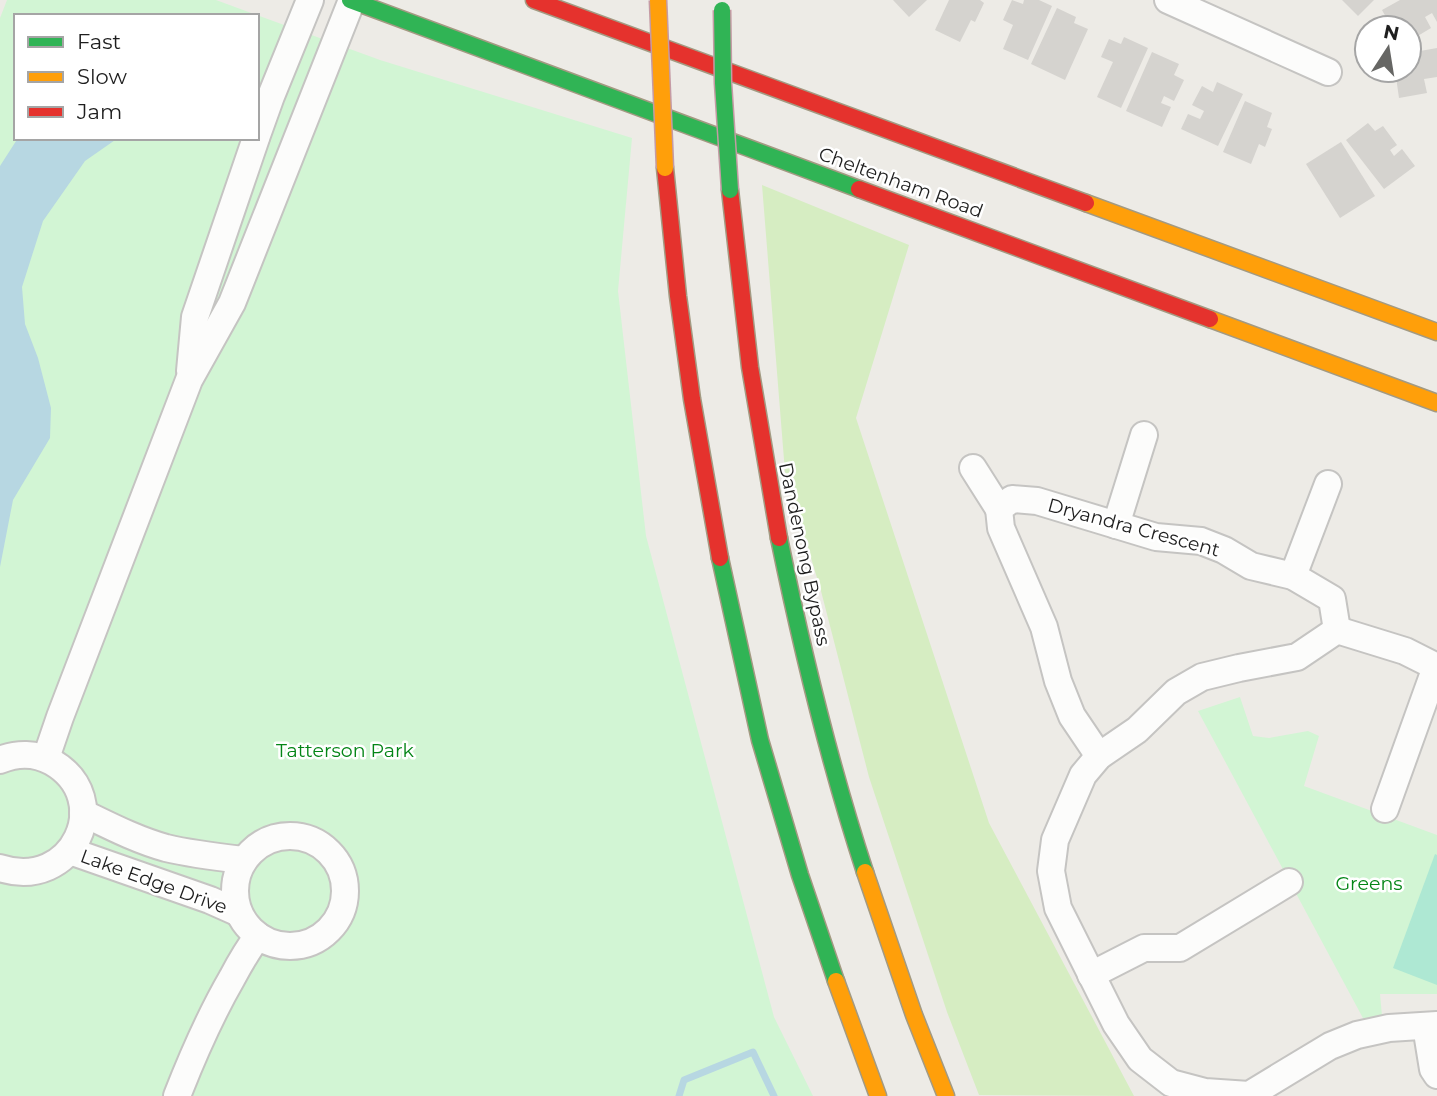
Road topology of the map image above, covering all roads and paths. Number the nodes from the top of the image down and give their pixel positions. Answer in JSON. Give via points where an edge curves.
{"nodes":[{"id":1,"x":310,"y":0,"type":"edge"},
{"id":2,"x":351,"y":0,"type":"edge"},
{"id":3,"x":534,"y":0,"type":"edge"},
{"id":4,"x":658,"y":0,"type":"edge"},
{"id":5,"x":1168,"y":0,"type":"edge"},
{"id":6,"x":722,"y":5,"type":"edge"},
{"id":7,"x":1328,"y":72,"type":"dead end"},
{"id":8,"x":259,"y":131,"type":"edge"},
{"id":9,"x":256,"y":140,"type":"edge"},
{"id":10,"x":1437,"y":332,"type":"edge"},
{"id":11,"x":189,"y":380,"type":"junction"},
{"id":12,"x":1437,"y":403,"type":"edge"},
{"id":13,"x":1144,"y":435,"type":"dead end"},
{"id":14,"x":973,"y":468,"type":"dead end"},
{"id":15,"x":1328,"y":484,"type":"dead end"},
{"id":16,"x":999,"y":509,"type":"junction"},
{"id":17,"x":1116,"y":525,"type":"junction"},
{"id":18,"x":1293,"y":576,"type":"junction"},
{"id":19,"x":1337,"y":630,"type":"junction"},
{"id":20,"x":1437,"y":667,"type":"edge"},
{"id":21,"x":1099,"y":756,"type":"junction"},
{"id":22,"x":46,"y":758,"type":"junction"},
{"id":23,"x":0,"y":760,"type":"edge"},
{"id":24,"x":1385,"y":809,"type":"dead end"},
{"id":25,"x":83,"y":813,"type":"junction"},
{"id":26,"x":70,"y":851,"type":"junction"},
{"id":27,"x":243,"y":860,"type":"junction"},
{"id":28,"x":0,"y":868,"type":"edge"},
{"id":29,"x":1289,"y":882,"type":"dead end"},
{"id":30,"x":237,"y":912,"type":"junction"},
{"id":31,"x":258,"y":936,"type":"junction"},
{"id":32,"x":1091,"y":975,"type":"junction"},
{"id":33,"x":1431,"y":1025,"type":"edge"},
{"id":34,"x":1437,"y":1074,"type":"edge"},
{"id":35,"x":177,"y":1096,"type":"edge"},
{"id":36,"x":878,"y":1096,"type":"edge"},
{"id":37,"x":946,"y":1096,"type":"edge"},
{"id":38,"x":1249,"y":1096,"type":"edge"}],
"edges":[{"from":1,"to":8,"type":"street"},
{"from":2,"to":11,"type":"street","via":[[232,303]]},
{"from":2,"to":12,"type":"main road","name":"Cheltenham Road"},
{"from":3,"to":10,"type":"main road"},
{"from":4,"to":36,"type":"main road","bridge":true,"via":[[665,168],[684,347],[735,630],[796,862]]},
{"from":5,"to":7,"type":"street"},
{"from":6,"to":37,"type":"main road","name":"Dandenong Bypass","bridge":true,"via":[[730,190],[745,329],[792,604],[855,844]]},
{"from":9,"to":11,"type":"street","via":[[195,317]]},
{"from":11,"to":22,"type":"street"},
{"from":13,"to":17,"type":"street"},
{"from":14,"to":16,"type":"street"},
{"from":15,"to":18,"type":"street"},
{"from":16,"to":17,"type":"street","name":"Dryandra Crescent","via":[[1012,499],[1037,501]]},
{"from":16,"to":21,"type":"street","via":[[1001,527],[1044,627],[1072,716]]},
{"from":17,"to":18,"type":"street","name":"Dryandra Crescent","via":[[1156,537],[1201,541],[1251,566]]},
{"from":18,"to":19,"type":"street","name":"Dryandra Crescent","via":[[1332,599]]},
{"from":19,"to":20,"type":"street","via":[[1405,651]]},
{"from":19,"to":21,"type":"street","via":[[1297,657],[1202,677],[1176,692],[1138,730]]},
{"from":20,"to":24,"type":"street"},
{"from":21,"to":32,"type":"street","via":[[1083,775],[1055,840],[1051,871],[1058,908]]},
{"from":22,"to":23,"type":"street","via":[[28,754]]},
{"from":22,"to":25,"type":"street","via":[[73,780]]},
{"from":25,"to":26,"type":"street","via":[[78,840]]},
{"from":25,"to":27,"type":"street","name":"Lake Edge Drive","via":[[163,847]]},
{"from":26,"to":28,"type":"street","via":[[46,869],[16,872]]},
{"from":26,"to":30,"type":"street","name":"Lake Edge Drive"},
{"from":27,"to":30,"type":"street","via":[[234,888]]},
{"from":27,"to":31,"type":"street","via":[[271,838],[290,835],[324,846],[344,876],[342,912],[320,938],[289,946]]},
{"from":29,"to":32,"type":"street","via":[[1180,948],[1144,948]]},
{"from":30,"to":31,"type":"street"},
{"from":31,"to":35,"type":"street","via":[[197,1044]]},
{"from":32,"to":38,"type":"street","via":[[1115,1024],[1140,1059],[1171,1083]]},
{"from":33,"to":34,"type":"street"},
{"from":33,"to":38,"type":"street","via":[[1357,1035],[1330,1046]]}]}
